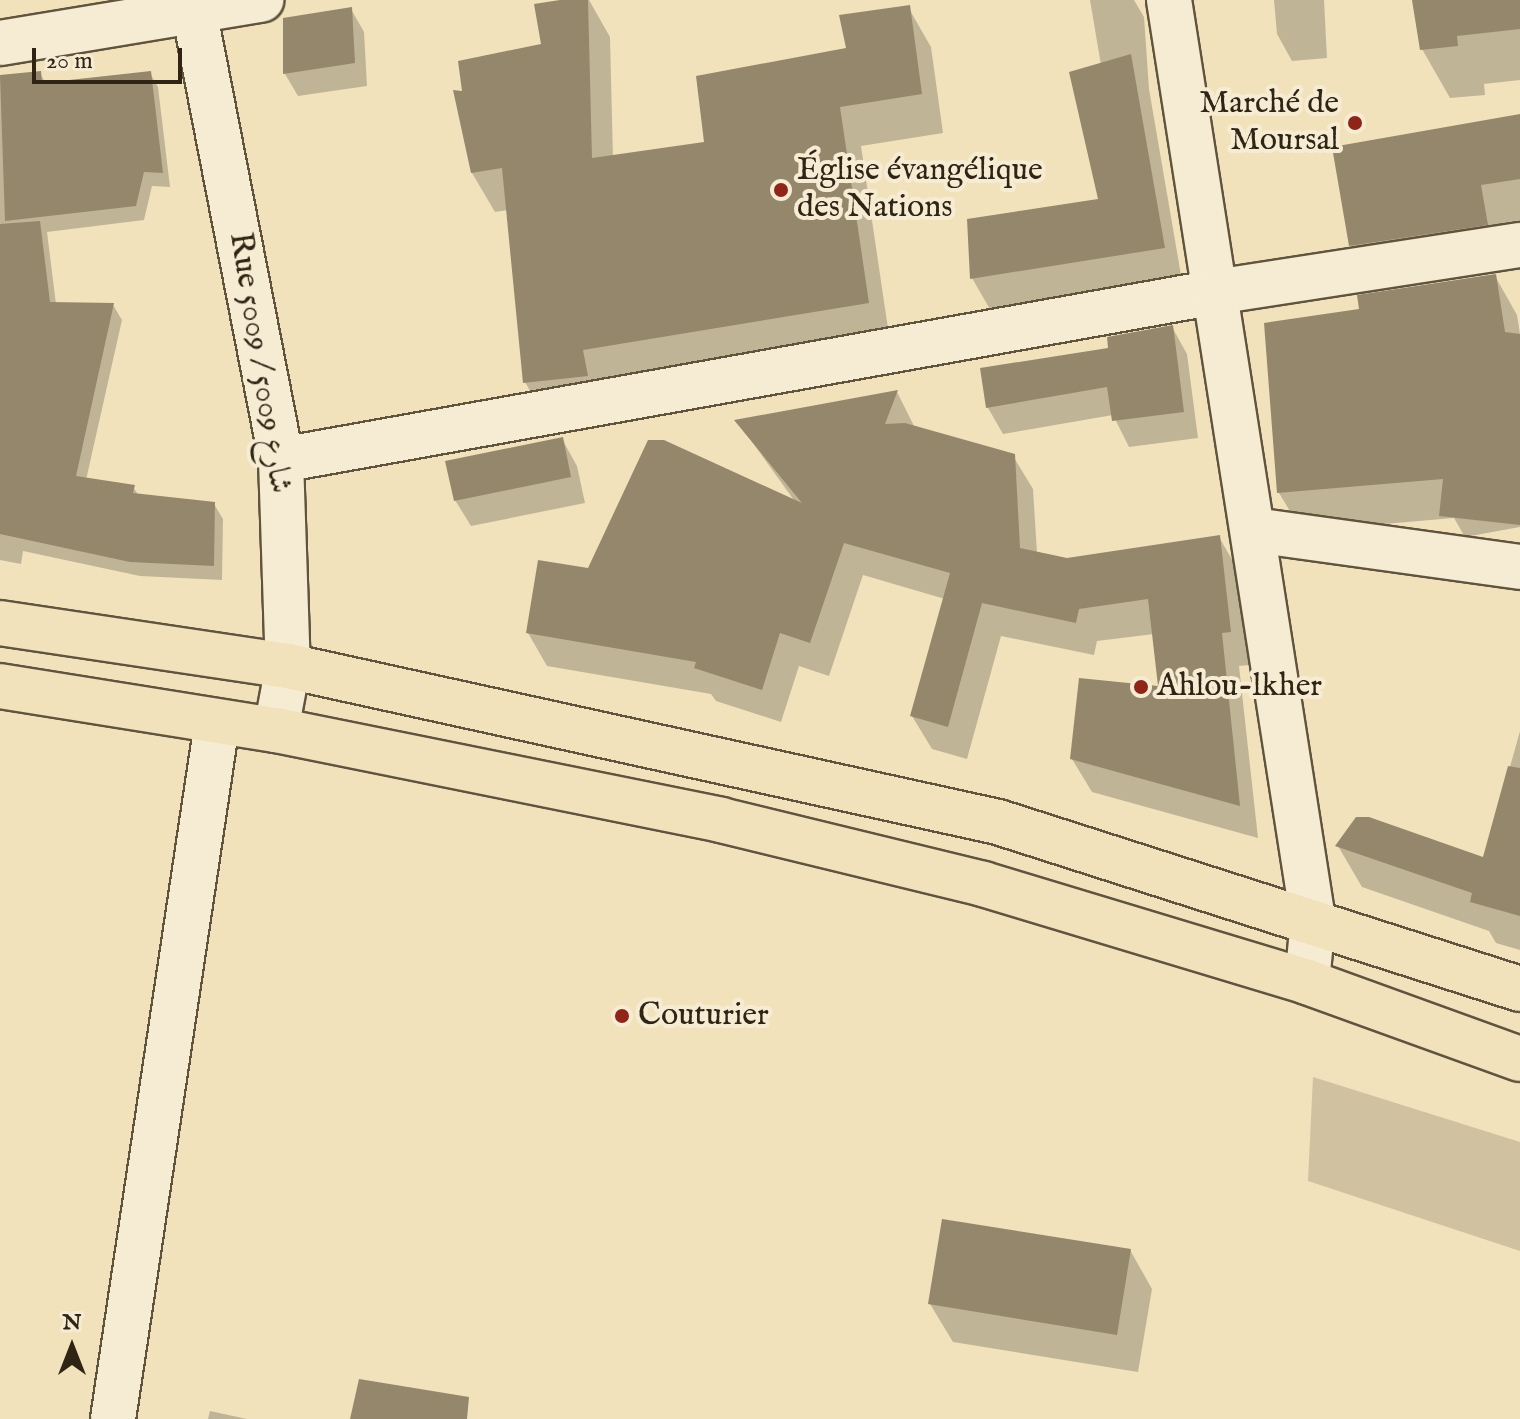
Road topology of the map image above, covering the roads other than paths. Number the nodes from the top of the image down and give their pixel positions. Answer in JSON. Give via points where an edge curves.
{"nodes":[{"id":1,"x":261,"y":0,"type":"edge"},
{"id":2,"x":1169,"y":0,"type":"edge"},
{"id":3,"x":193,"y":6,"type":"edge"},
{"id":4,"x":0,"y":43,"type":"edge"},
{"id":5,"x":1520,"y":245,"type":"edge"},
{"id":6,"x":1216,"y":292,"type":"junction"},
{"id":7,"x":281,"y":460,"type":"junction"},
{"id":8,"x":1254,"y":530,"type":"junction"},
{"id":9,"x":1520,"y":567,"type":"edge"},
{"id":10,"x":0,"y":623,"type":"edge"},
{"id":11,"x":288,"y":666,"type":"junction"},
{"id":12,"x":0,"y":686,"type":"edge"},
{"id":13,"x":217,"y":723,"type":"junction"},
{"id":14,"x":276,"y":730,"type":"junction"},
{"id":15,"x":1313,"y":920,"type":"junction"},
{"id":16,"x":1307,"y":982,"type":"junction"},
{"id":17,"x":1520,"y":989,"type":"edge"},
{"id":18,"x":1520,"y":1059,"type":"edge"},
{"id":19,"x":113,"y":1419,"type":"edge"}],
"edges":[{"from":1,"to":3,"type":"street"},
{"from":2,"to":6,"type":"street"},
{"from":3,"to":4,"type":"street"},
{"from":3,"to":7,"type":"street","name":"Rue 5009 / شارع 5009"},
{"from":5,"to":6,"type":"street"},
{"from":6,"to":7,"type":"street"},
{"from":6,"to":8,"type":"street"},
{"from":7,"to":11,"type":"street","name":"Rue 5009 / شارع 5009"},
{"from":8,"to":9,"type":"street"},
{"from":8,"to":15,"type":"street"},
{"from":10,"to":11,"type":"main road"},
{"from":11,"to":14,"type":"street","name":"Rue 5009 / شارع 5009"},
{"from":11,"to":15,"type":"main road","via":[[998,822]]},
{"from":12,"to":13,"type":"main road"},
{"from":13,"to":14,"type":"main road"},
{"from":13,"to":19,"type":"street"},
{"from":14,"to":16,"type":"main road","via":[[721,820],[968,880]]},
{"from":15,"to":16,"type":"street"},
{"from":15,"to":17,"type":"main road"},
{"from":16,"to":18,"type":"main road"}]}
